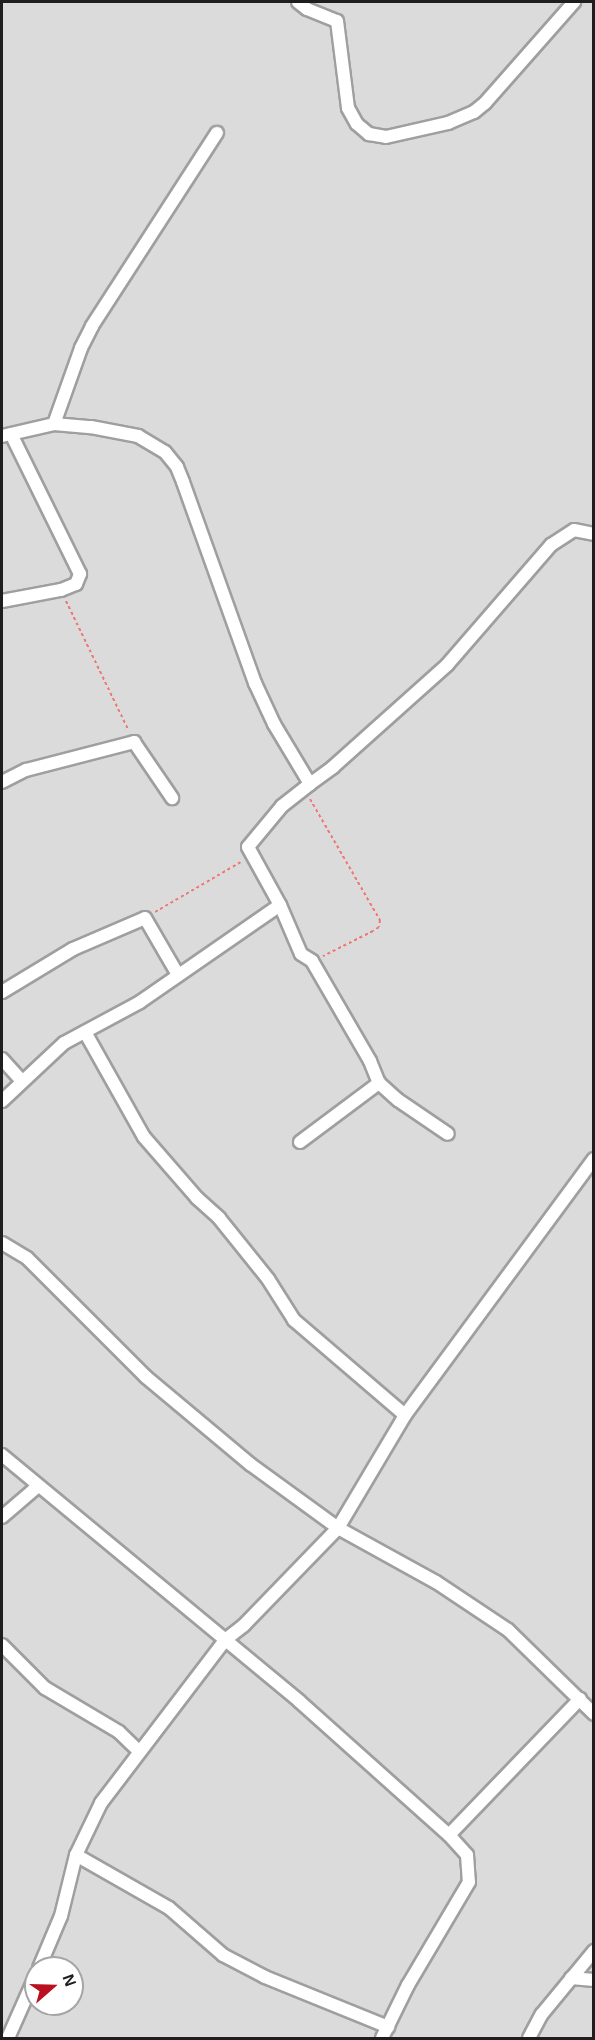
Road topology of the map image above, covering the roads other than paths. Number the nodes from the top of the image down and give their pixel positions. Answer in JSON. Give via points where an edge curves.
{"nodes":[{"id":1,"x":298,"y":2,"type":"edge"},
{"id":2,"x":574,"y":2,"type":"edge"},
{"id":3,"x":217,"y":133,"type":"dead end"},
{"id":4,"x":54,"y":424,"type":"junction"},
{"id":5,"x":6,"y":435,"type":"edge"},
{"id":6,"x":594,"y":534,"type":"edge"},
{"id":7,"x":2,"y":601,"type":"edge"},
{"id":8,"x":2,"y":782,"type":"edge"},
{"id":9,"x":307,"y":786,"type":"junction"},
{"id":10,"x":172,"y":798,"type":"dead end"},
{"id":11,"x":280,"y":905,"type":"junction"},
{"id":12,"x":178,"y":975,"type":"junction"},
{"id":13,"x":2,"y":992,"type":"edge"},
{"id":14,"x":85,"y":1032,"type":"junction"},
{"id":15,"x":2,"y":1059,"type":"edge"},
{"id":16,"x":21,"y":1080,"type":"junction"},
{"id":17,"x":379,"y":1083,"type":"junction"},
{"id":18,"x":2,"y":1101,"type":"edge"},
{"id":19,"x":448,"y":1134,"type":"dead end"},
{"id":20,"x":300,"y":1142,"type":"dead end"},
{"id":21,"x":594,"y":1159,"type":"edge"},
{"id":22,"x":2,"y":1243,"type":"edge"},
{"id":23,"x":405,"y":1415,"type":"junction"},
{"id":24,"x":2,"y":1455,"type":"edge"},
{"id":25,"x":38,"y":1487,"type":"junction"},
{"id":26,"x":2,"y":1517,"type":"edge"},
{"id":27,"x":338,"y":1528,"type":"junction"},
{"id":28,"x":225,"y":1640,"type":"junction"},
{"id":29,"x":2,"y":1645,"type":"edge"},
{"id":30,"x":580,"y":1699,"type":"junction"},
{"id":31,"x":594,"y":1714,"type":"edge"},
{"id":32,"x":139,"y":1751,"type":"junction"},
{"id":33,"x":449,"y":1835,"type":"junction"},
{"id":34,"x":76,"y":1855,"type":"junction"},
{"id":35,"x":594,"y":1951,"type":"edge"},
{"id":36,"x":44,"y":1956,"type":"edge"},
{"id":37,"x":571,"y":1978,"type":"junction"},
{"id":38,"x":594,"y":1980,"type":"edge"},
{"id":39,"x":24,"y":2002,"type":"edge"},
{"id":40,"x":388,"y":2026,"type":"junction"},
{"id":41,"x":8,"y":2038,"type":"edge"},
{"id":42,"x":382,"y":2038,"type":"edge"},
{"id":43,"x":529,"y":2038,"type":"edge"}],
"edges":[{"from":1,"to":2,"type":"street","via":[[337,21],[348,108],[357,124],[369,134],[386,137],[448,123],[474,111]]},
{"from":3,"to":4,"type":"street","via":[[92,326]]},
{"from":4,"to":5,"type":"street"},
{"from":4,"to":9,"type":"street","via":[[138,436],[165,452],[177,467],[255,683]]},
{"from":5,"to":7,"type":"street","via":[[80,574],[76,584],[61,590]]},
{"from":6,"to":9,"type":"street","via":[[574,530],[551,545],[447,665]]},
{"from":8,"to":10,"type":"street","via":[[26,770],[134,742]]},
{"from":9,"to":11,"type":"street","via":[[268,821],[248,848]]},
{"from":11,"to":12,"type":"street"},
{"from":11,"to":17,"type":"street","via":[[301,954],[312,961]]},
{"from":12,"to":13,"type":"street","via":[[146,918],[73,949]]},
{"from":12,"to":14,"type":"street","via":[[140,1002]]},
{"from":14,"to":16,"type":"street","via":[[64,1043]]},
{"from":14,"to":23,"type":"street","via":[[144,1137],[219,1218],[294,1320]]},
{"from":15,"to":16,"type":"street"},
{"from":16,"to":18,"type":"street"},
{"from":17,"to":19,"type":"street"},
{"from":17,"to":20,"type":"street"},
{"from":21,"to":23,"type":"street"},
{"from":22,"to":27,"type":"street","via":[[27,1258],[146,1377],[250,1464]]},
{"from":23,"to":27,"type":"street"},
{"from":24,"to":25,"type":"street"},
{"from":25,"to":26,"type":"street"},
{"from":25,"to":28,"type":"street"},
{"from":27,"to":28,"type":"street"},
{"from":27,"to":30,"type":"street","via":[[436,1582],[508,1630]]},
{"from":28,"to":32,"type":"street"},
{"from":28,"to":33,"type":"street"},
{"from":29,"to":32,"type":"street","via":[[45,1688],[119,1732]]},
{"from":30,"to":31,"type":"street"},
{"from":30,"to":33,"type":"street"},
{"from":32,"to":34,"type":"street","via":[[101,1803]]},
{"from":33,"to":40,"type":"street","via":[[467,1856],[470,1882]]},
{"from":34,"to":36,"type":"street","via":[[61,1916]]},
{"from":34,"to":40,"type":"street","via":[[170,1908],[223,1955],[265,1977]]},
{"from":35,"to":37,"type":"street"},
{"from":37,"to":38,"type":"street"},
{"from":37,"to":43,"type":"street","via":[[542,2014]]},
{"from":39,"to":41,"type":"street"},
{"from":40,"to":42,"type":"street"}]}
